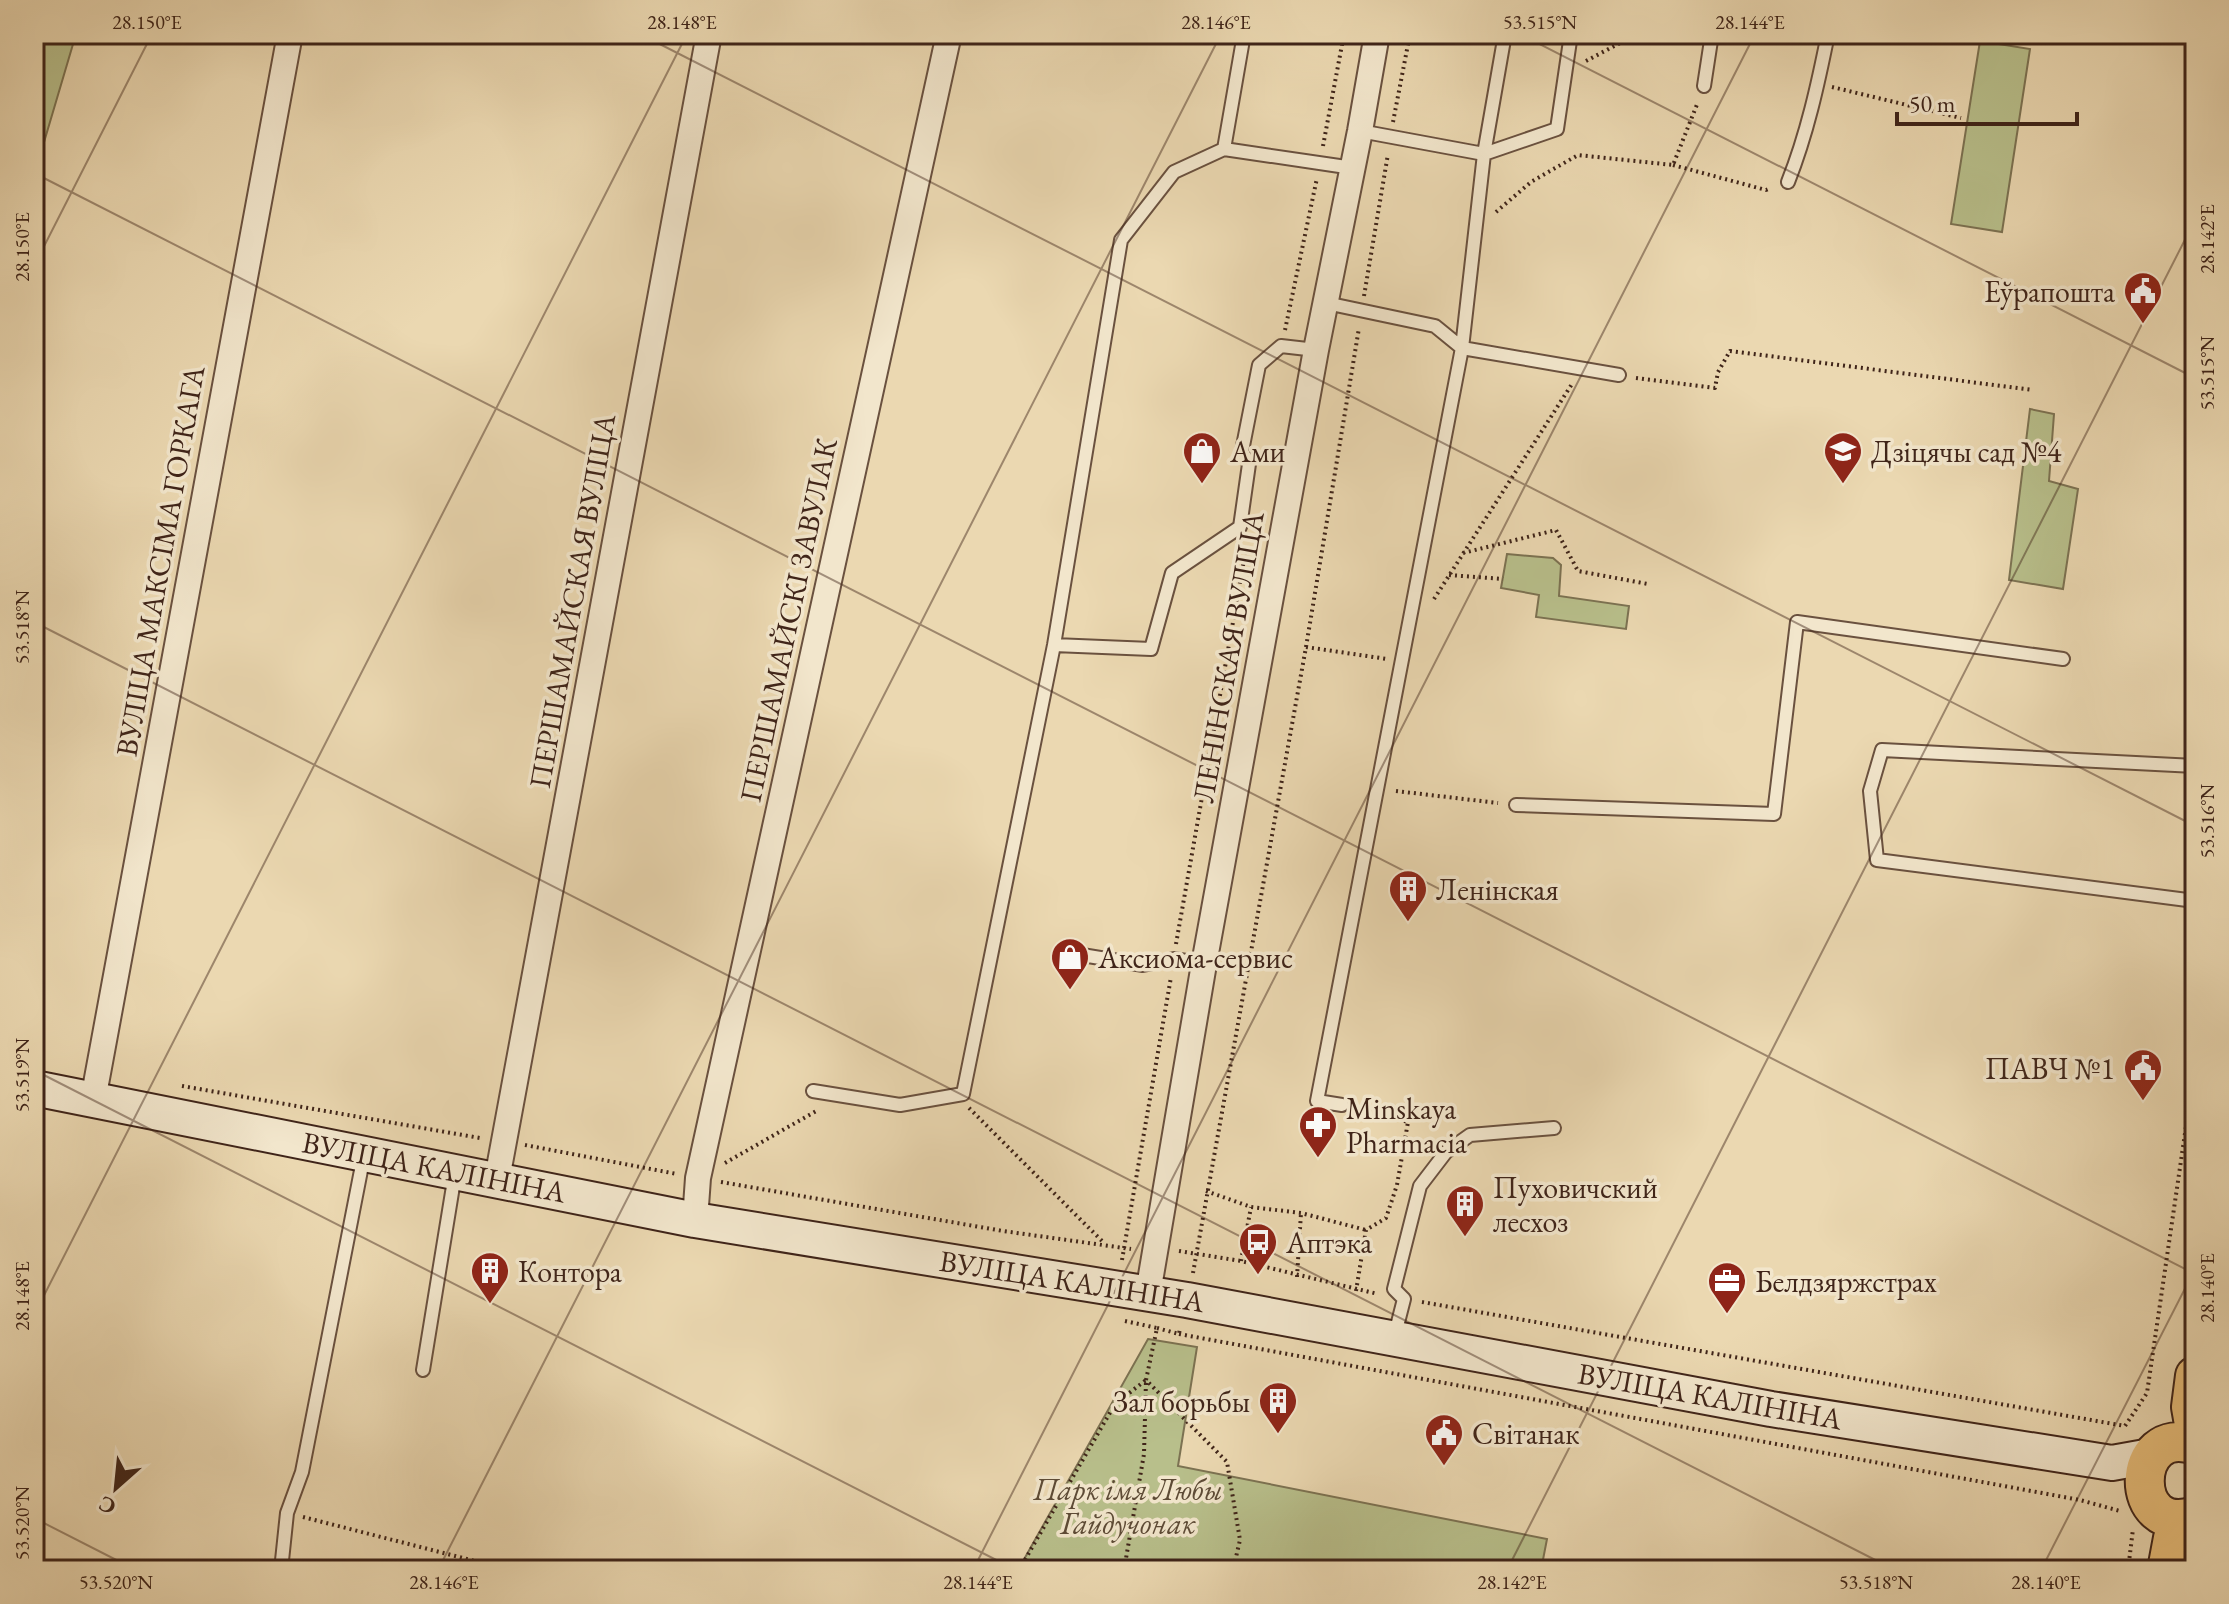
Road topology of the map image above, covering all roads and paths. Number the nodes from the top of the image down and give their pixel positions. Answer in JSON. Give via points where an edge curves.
{"nodes":[{"id":1,"x":290,"y":34,"type":"edge"},
{"id":2,"x":709,"y":34,"type":"edge"},
{"id":3,"x":949,"y":34,"type":"edge"},
{"id":4,"x":1244,"y":34,"type":"edge"},
{"id":5,"x":1344,"y":34,"type":"edge"},
{"id":6,"x":1377,"y":34,"type":"edge"},
{"id":7,"x":1410,"y":34,"type":"edge"},
{"id":8,"x":1505,"y":34,"type":"edge"},
{"id":9,"x":1571,"y":34,"type":"edge"},
{"id":10,"x":1637,"y":34,"type":"edge"},
{"id":11,"x":1712,"y":34,"type":"edge"},
{"id":12,"x":1828,"y":34,"type":"edge"},
{"id":13,"x":1566,"y":71,"type":"junction"},
{"id":14,"x":1818,"y":84,"type":"junction"},
{"id":15,"x":1704,"y":86,"type":"joint"},
{"id":16,"x":1961,"y":118,"type":"dead end"},
{"id":17,"x":1360,"y":131,"type":"junction"},
{"id":18,"x":1391,"y":137,"type":"junction"},
{"id":19,"x":1224,"y":149,"type":"junction"},
{"id":20,"x":1484,"y":154,"type":"junction"},
{"id":21,"x":1320,"y":163,"type":"junction"},
{"id":22,"x":1673,"y":165,"type":"junction"},
{"id":23,"x":1353,"y":168,"type":"junction"},
{"id":24,"x":1788,"y":182,"type":"joint"},
{"id":25,"x":1476,"y":228,"type":"junction"},
{"id":26,"x":1326,"y":303,"type":"junction"},
{"id":27,"x":1361,"y":311,"type":"junction"},
{"id":28,"x":1281,"y":346,"type":"junction"},
{"id":29,"x":1462,"y":348,"type":"junction"},
{"id":30,"x":1316,"y":350,"type":"junction"},
{"id":31,"x":1582,"y":369,"type":"junction"},
{"id":32,"x":1619,"y":375,"type":"joint"},
{"id":33,"x":2033,"y":390,"type":"dead end"},
{"id":34,"x":1248,"y":535,"type":"dead end"},
{"id":35,"x":1463,"y":553,"type":"junction"},
{"id":36,"x":1449,"y":575,"type":"junction"},
{"id":37,"x":1503,"y":579,"type":"dead end"},
{"id":38,"x":1648,"y":584,"type":"dead end"},
{"id":39,"x":1404,"y":644,"type":"junction"},
{"id":40,"x":1054,"y":645,"type":"junction"},
{"id":41,"x":1306,"y":647,"type":"junction"},
{"id":42,"x":2063,"y":659,"type":"dead end"},
{"id":43,"x":1401,"y":661,"type":"junction"},
{"id":44,"x":2195,"y":766,"type":"edge"},
{"id":45,"x":1377,"y":788,"type":"junction"},
{"id":46,"x":1516,"y":805,"type":"joint"},
{"id":47,"x":2195,"y":901,"type":"edge"},
{"id":48,"x":1082,"y":955,"type":"dead end"},
{"id":49,"x":1174,"y":959,"type":"junction"},
{"id":50,"x":1204,"y":964,"type":"junction"},
{"id":51,"x":2195,"y":1065,"type":"edge"},
{"id":52,"x":177,"y":1085,"type":"dead end"},
{"id":53,"x":34,"y":1088,"type":"edge"},
{"id":54,"x":813,"y":1091,"type":"dead end"},
{"id":55,"x":963,"y":1094,"type":"junction"},
{"id":56,"x":843,"y":1096,"type":"junction"},
{"id":57,"x":93,"y":1100,"type":"junction"},
{"id":58,"x":1342,"y":1105,"type":"joint"},
{"id":59,"x":1554,"y":1128,"type":"dead end"},
{"id":60,"x":505,"y":1142,"type":"junction"},
{"id":61,"x":364,"y":1152,"type":"junction"},
{"id":62,"x":455,"y":1171,"type":"junction"},
{"id":63,"x":698,"y":1178,"type":"junction"},
{"id":64,"x":497,"y":1179,"type":"junction"},
{"id":65,"x":1206,"y":1191,"type":"junction"},
{"id":66,"x":1251,"y":1207,"type":"junction"},
{"id":67,"x":1301,"y":1213,"type":"junction"},
{"id":68,"x":695,"y":1220,"type":"junction"},
{"id":69,"x":1366,"y":1230,"type":"junction"},
{"id":70,"x":1105,"y":1245,"type":"junction"},
{"id":71,"x":1155,"y":1248,"type":"junction"},
{"id":72,"x":1123,"y":1249,"type":"junction"},
{"id":73,"x":1197,"y":1254,"type":"junction"},
{"id":74,"x":1241,"y":1261,"type":"junction"},
{"id":75,"x":1297,"y":1277,"type":"junction"},
{"id":76,"x":1133,"y":1291,"type":"junction"},
{"id":77,"x":1356,"y":1291,"type":"junction"},
{"id":78,"x":1404,"y":1299,"type":"junction"},
{"id":79,"x":1179,"y":1334,"type":"dead end"},
{"id":80,"x":1394,"y":1338,"type":"junction"},
{"id":81,"x":423,"y":1370,"type":"dead end"},
{"id":82,"x":1146,"y":1380,"type":"junction"},
{"id":83,"x":2194,"y":1404,"type":"edge"},
{"id":84,"x":2169,"y":1450,"type":"edge"},
{"id":85,"x":2112,"y":1463,"type":"junction"},
{"id":86,"x":287,"y":1513,"type":"junction"},
{"id":87,"x":2161,"y":1525,"type":"edge"},
{"id":88,"x":1124,"y":1569,"type":"edge"},
{"id":89,"x":281,"y":1570,"type":"edge"},
{"id":90,"x":510,"y":1570,"type":"edge"},
{"id":91,"x":1019,"y":1570,"type":"edge"},
{"id":92,"x":1233,"y":1570,"type":"edge"},
{"id":93,"x":2128,"y":1570,"type":"edge"}],
"edges":[{"from":1,"to":57,"type":"street","name":"ВУЛІЦА МАКСІМА ГОРКАГА"},
{"from":2,"to":60,"type":"street","name":"ПЕРШАМАЙСКАЯ ВУЛІЦА"},
{"from":3,"to":63,"type":"street","name":"ПЕРШАМАЙСКІ ЗАВУЛАК"},
{"from":4,"to":19,"type":"lane"},
{"from":5,"to":21,"type":"path"},
{"from":6,"to":17,"type":"street","name":"ЛЕНІНСКАЯ ВУЛІЦА"},
{"from":7,"to":18,"type":"path"},
{"from":8,"to":20,"type":"lane"},
{"from":9,"to":13,"type":"lane"},
{"from":10,"to":13,"type":"path"},
{"from":11,"to":15,"type":"lane"},
{"from":12,"to":14,"type":"lane"},
{"from":13,"to":20,"type":"lane","via":[[1557,129]]},
{"from":14,"to":16,"type":"path"},
{"from":14,"to":24,"type":"lane"},
{"from":15,"to":22,"type":"path"},
{"from":17,"to":18,"type":"lane"},
{"from":17,"to":23,"type":"street","name":"ЛЕНІНСКАЯ ВУЛІЦА"},
{"from":18,"to":20,"type":"lane"},
{"from":18,"to":27,"type":"path"},
{"from":19,"to":21,"type":"lane"},
{"from":19,"to":40,"type":"lane","via":[[1174,172],[1121,240]]},
{"from":20,"to":25,"type":"lane"},
{"from":21,"to":23,"type":"lane"},
{"from":21,"to":28,"type":"path"},
{"from":22,"to":24,"type":"path","via":[[1766,190]]},
{"from":22,"to":25,"type":"path","via":[[1578,155],[1531,182]]},
{"from":23,"to":26,"type":"street","name":"ЛЕНІНСКАЯ ВУЛІЦА"},
{"from":25,"to":29,"type":"lane"},
{"from":26,"to":27,"type":"lane"},
{"from":26,"to":30,"type":"street","name":"ЛЕНІНСКАЯ ВУЛІЦА"},
{"from":27,"to":29,"type":"lane","via":[[1435,326]]},
{"from":27,"to":41,"type":"path"},
{"from":28,"to":30,"type":"lane"},
{"from":28,"to":40,"type":"lane","via":[[1259,365],[1242,451],[1249,464],[1240,527],[1172,573],[1151,649]]},
{"from":29,"to":31,"type":"lane"},
{"from":29,"to":39,"type":"lane"},
{"from":30,"to":50,"type":"street","name":"ЛЕНІНСКАЯ ВУЛІЦА"},
{"from":31,"to":32,"type":"lane"},
{"from":31,"to":35,"type":"path"},
{"from":32,"to":33,"type":"path","via":[[1715,388],[1730,351]]},
{"from":34,"to":49,"type":"path"},
{"from":35,"to":36,"type":"path"},
{"from":35,"to":38,"type":"path","via":[[1556,530],[1578,571]]},
{"from":36,"to":37,"type":"path"},
{"from":36,"to":39,"type":"path"},
{"from":39,"to":43,"type":"lane"},
{"from":40,"to":55,"type":"lane"},
{"from":41,"to":43,"type":"path"},
{"from":41,"to":65,"type":"path"},
{"from":42,"to":46,"type":"lane","via":[[1797,622],[1774,814]]},
{"from":43,"to":45,"type":"lane"},
{"from":44,"to":47,"type":"lane","via":[[1882,750],[1870,791],[1877,860]]},
{"from":45,"to":46,"type":"path"},
{"from":45,"to":58,"type":"lane","via":[[1317,1101]]},
{"from":48,"to":49,"type":"lane","via":[[1143,965]]},
{"from":49,"to":50,"type":"lane"},
{"from":49,"to":72,"type":"path"},
{"from":50,"to":71,"type":"street","name":"ЛЕНІНСКАЯ ВУЛІЦА"},
{"from":51,"to":78,"type":"path","via":[[2147,1393],[2125,1426]]},
{"from":52,"to":60,"type":"path"},
{"from":53,"to":57,"type":"main road","name":"ВУЛІЦА КАЛІНІНА"},
{"from":54,"to":56,"type":"lane"},
{"from":55,"to":56,"type":"lane","via":[[900,1105]]},
{"from":55,"to":70,"type":"path","via":[[969,1109]]},
{"from":56,"to":63,"type":"path"},
{"from":57,"to":61,"type":"main road","name":"ВУЛІЦА КАЛІНІНА"},
{"from":58,"to":69,"type":"path","via":[[1408,1122],[1386,1218]]},
{"from":59,"to":78,"type":"lane","via":[[1470,1135],[1446,1152],[1420,1186],[1416,1200],[1394,1289]]},
{"from":60,"to":63,"type":"path"},
{"from":60,"to":64,"type":"street","name":"ПЕРШАМАЙСКАЯ ВУЛІЦА"},
{"from":61,"to":62,"type":"main road","name":"ВУЛІЦА КАЛІНІНА"},
{"from":61,"to":86,"type":"lane","via":[[302,1472]]},
{"from":62,"to":64,"type":"main road","name":"ВУЛІЦА КАЛІНІНА"},
{"from":62,"to":81,"type":"lane"},
{"from":63,"to":68,"type":"street","name":"ПЕРШАМАЙСКІ ЗАВУЛАК"},
{"from":63,"to":70,"type":"path"},
{"from":64,"to":68,"type":"main road","name":"ВУЛІЦА КАЛІНІНА"},
{"from":65,"to":66,"type":"path"},
{"from":65,"to":73,"type":"path"},
{"from":66,"to":67,"type":"path"},
{"from":66,"to":74,"type":"path"},
{"from":67,"to":69,"type":"path"},
{"from":67,"to":75,"type":"path"},
{"from":68,"to":76,"type":"main road","name":"ВУЛІЦА КАЛІНІНА"},
{"from":69,"to":77,"type":"path"},
{"from":70,"to":72,"type":"path"},
{"from":71,"to":72,"type":"path"},
{"from":71,"to":73,"type":"path"},
{"from":71,"to":76,"type":"street","name":"ЛЕНІНСКАЯ ВУЛІЦА"},
{"from":72,"to":76,"type":"path"},
{"from":73,"to":74,"type":"path"},
{"from":74,"to":75,"type":"path"},
{"from":75,"to":77,"type":"path"},
{"from":76,"to":80,"type":"main road","name":"ВУЛІЦА КАЛІНІНА"},
{"from":76,"to":82,"type":"path","via":[[1113,1319],[1157,1328]]},
{"from":77,"to":78,"type":"path"},
{"from":78,"to":80,"type":"lane"},
{"from":79,"to":87,"type":"path","via":[[2080,1500]]},
{"from":80,"to":85,"type":"main road","name":"ВУЛІЦА КАЛІНІНА","via":[[1771,1409]]},
{"from":82,"to":88,"type":"path","via":[[1144,1454]]},
{"from":82,"to":91,"type":"path","via":[[1115,1404]]},
{"from":82,"to":92,"type":"path","via":[[1227,1462],[1240,1540]]},
{"from":83,"to":84,"type":"main road"},
{"from":84,"to":85,"type":"main road","name":"ВУЛІЦА КАЛІНІНА"},
{"from":84,"to":87,"type":"main road","via":[[2145,1468],[2143,1481]]},
{"from":85,"to":87,"type":"main road","via":[[2132,1477]]},
{"from":86,"to":89,"type":"lane"},
{"from":86,"to":90,"type":"path"},
{"from":87,"to":93,"type":"path"}]}
